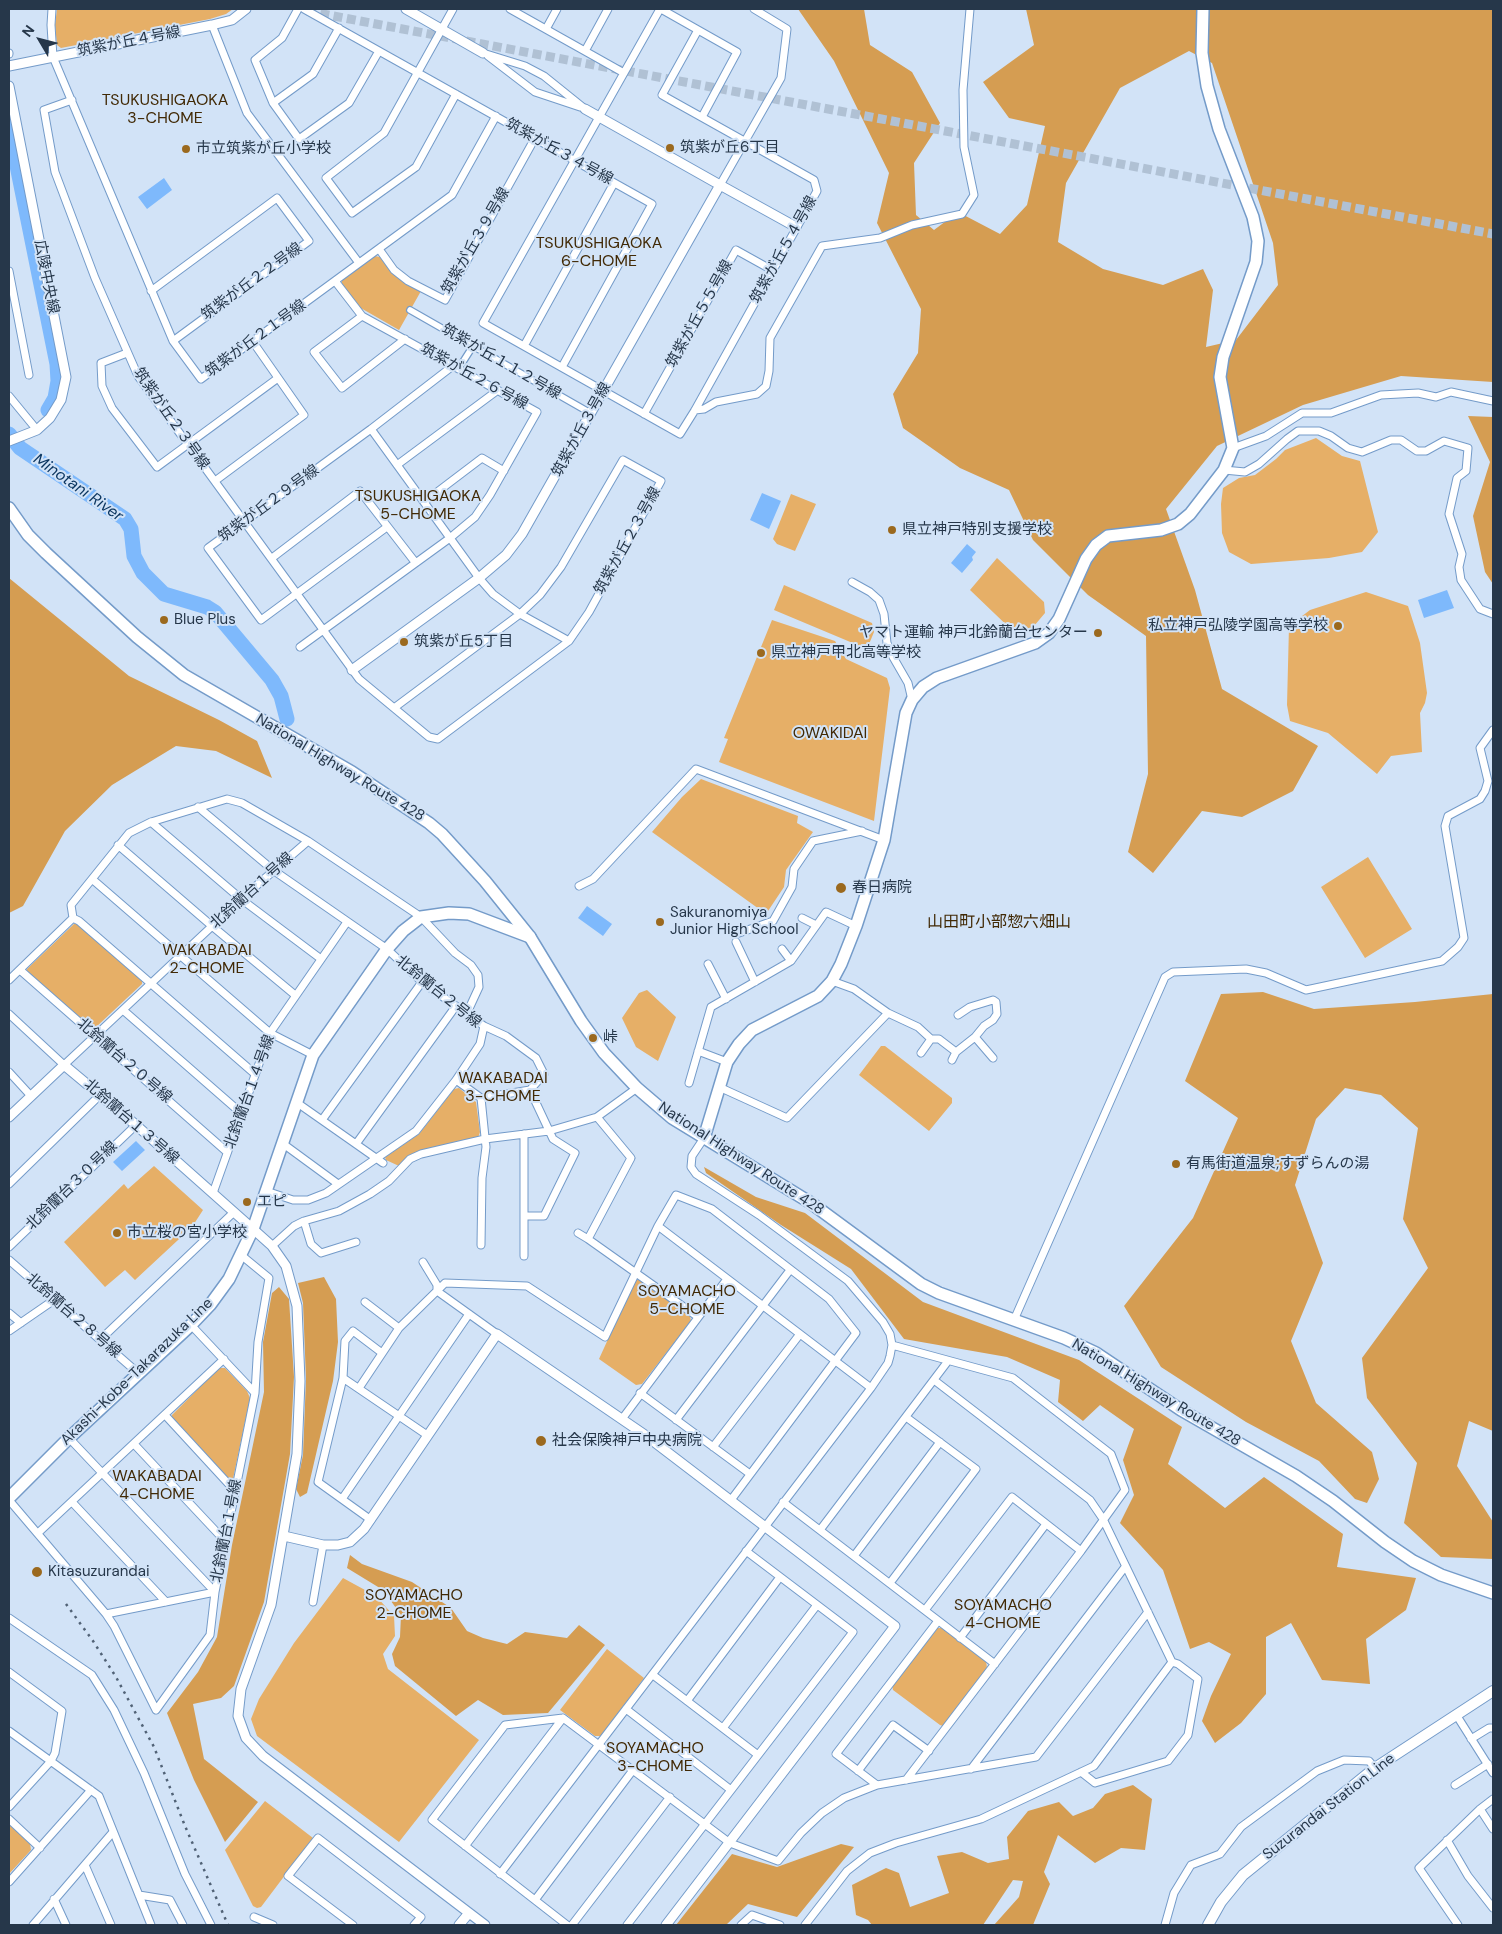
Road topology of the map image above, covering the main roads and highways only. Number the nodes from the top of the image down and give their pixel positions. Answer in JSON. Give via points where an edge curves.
{"nodes":[{"id":1,"x":1203,"y":9,"type":"edge"},
{"id":2,"x":9,"y":508,"type":"edge"},
{"id":3,"x":530,"y":937,"type":"junction"},
{"id":4,"x":704,"y":1138,"type":"junction"},
{"id":5,"x":9,"y":1499,"type":"edge"},
{"id":6,"x":1493,"y":1593,"type":"edge"},
{"id":7,"x":1493,"y":1691,"type":"edge"},
{"id":8,"x":1208,"y":1925,"type":"edge"}],
"edges":[{"from":1,"to":4,"type":"main road","via":[[1202,52],[1207,86],[1219,129],[1253,217],[1258,241],[1256,262],[1223,357],[1220,377],[1234,448],[1224,470],[1190,514],[1178,524],[1161,530],[1108,536],[1096,545],[1049,633],[1035,643],[937,678],[912,700],[906,714],[884,840],[841,964],[832,981],[818,996],[752,1030],[738,1044],[726,1062]]},
{"from":2,"to":3,"type":"main road","name":"National Highway Route 428","via":[[34,541],[137,637],[184,675],[352,772],[429,823],[478,874]]},
{"from":3,"to":4,"type":"main road","name":"National Highway Route 428","via":[[592,1038],[637,1088],[672,1118]]},
{"from":3,"to":5,"type":"main road","name":"Akashi-Kobe-Takarazuka Line","via":[[469,914],[449,913],[421,917],[403,931],[313,1054],[253,1228],[229,1279],[191,1325],[69,1438]]},
{"from":4,"to":6,"type":"main road","name":"National Highway Route 428","via":[[811,1203],[921,1284],[1096,1353],[1181,1410],[1296,1476],[1413,1561],[1441,1575]]},
{"from":7,"to":8,"type":"main road","name":"Suzurandai Station Line","via":[[1375,1768],[1243,1875]]}]}
